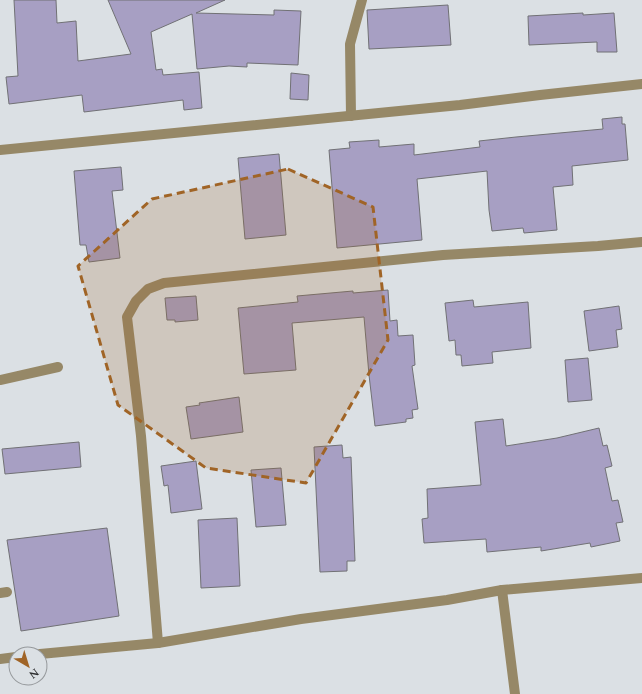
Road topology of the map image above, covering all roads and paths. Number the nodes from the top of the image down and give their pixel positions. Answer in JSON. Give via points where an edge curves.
{"nodes":[{"id":1,"x":362,"y":0,"type":"edge"},
{"id":2,"x":642,"y":84,"type":"edge"},
{"id":3,"x":351,"y":116,"type":"junction"},
{"id":4,"x":0,"y":150,"type":"edge"},
{"id":5,"x":642,"y":242,"type":"edge"},
{"id":6,"x":58,"y":367,"type":"dead end"},
{"id":7,"x":0,"y":380,"type":"edge"},
{"id":8,"x":642,"y":578,"type":"edge"},
{"id":9,"x":502,"y":590,"type":"junction"},
{"id":10,"x":158,"y":642,"type":"junction"},
{"id":11,"x":48,"y":653,"type":"edge"},
{"id":12,"x":515,"y":694,"type":"edge"}],
"edges":[{"from":1,"to":3,"type":"street","via":[[350,44]]},
{"from":2,"to":3,"type":"street"},
{"from":3,"to":4,"type":"street"},
{"from":5,"to":10,"type":"street","via":[[435,256],[164,283],[148,289],[136,301],[127,317],[141,436]]},
{"from":6,"to":7,"type":"street"},
{"from":8,"to":9,"type":"street"},
{"from":9,"to":10,"type":"street"},
{"from":9,"to":12,"type":"street"},
{"from":10,"to":11,"type":"street"}]}
